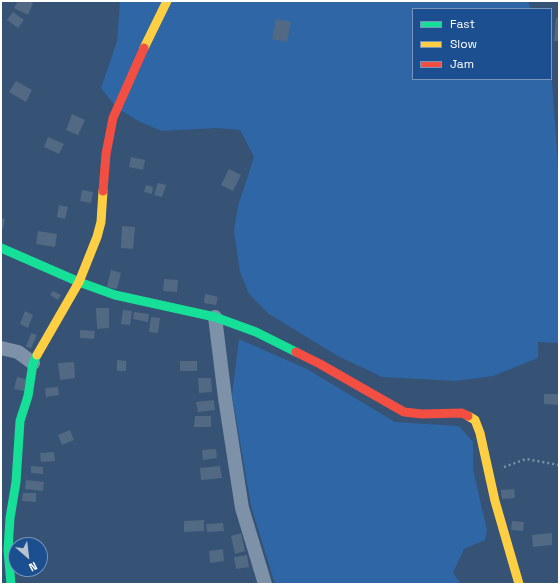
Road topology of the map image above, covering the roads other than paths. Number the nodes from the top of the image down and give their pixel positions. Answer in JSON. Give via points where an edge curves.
{"nodes":[{"id":1,"x":167,"y":1,"type":"edge"},
{"id":2,"x":1,"y":248,"type":"edge"},
{"id":3,"x":79,"y":282,"type":"junction"},
{"id":4,"x":215,"y":317,"type":"junction"},
{"id":5,"x":1,"y":348,"type":"edge"},
{"id":6,"x":33,"y":363,"type":"junction"},
{"id":7,"x":11,"y":584,"type":"edge"},
{"id":8,"x":265,"y":584,"type":"edge"},
{"id":9,"x":519,"y":584,"type":"edge"}],
"edges":[{"from":1,"to":3,"type":"street","via":[[113,118],[106,154],[101,222]]},
{"from":2,"to":3,"type":"street"},
{"from":3,"to":4,"type":"street","via":[[115,295]]},
{"from":3,"to":6,"type":"street"},
{"from":4,"to":8,"type":"street","via":[[242,508]]},
{"from":4,"to":9,"type":"street","via":[[261,334],[404,412],[462,413],[475,420],[494,501]]},
{"from":5,"to":6,"type":"street","via":[[18,352]]},
{"from":6,"to":7,"type":"street","via":[[28,396],[20,421],[16,482],[10,518],[8,550]]}]}
